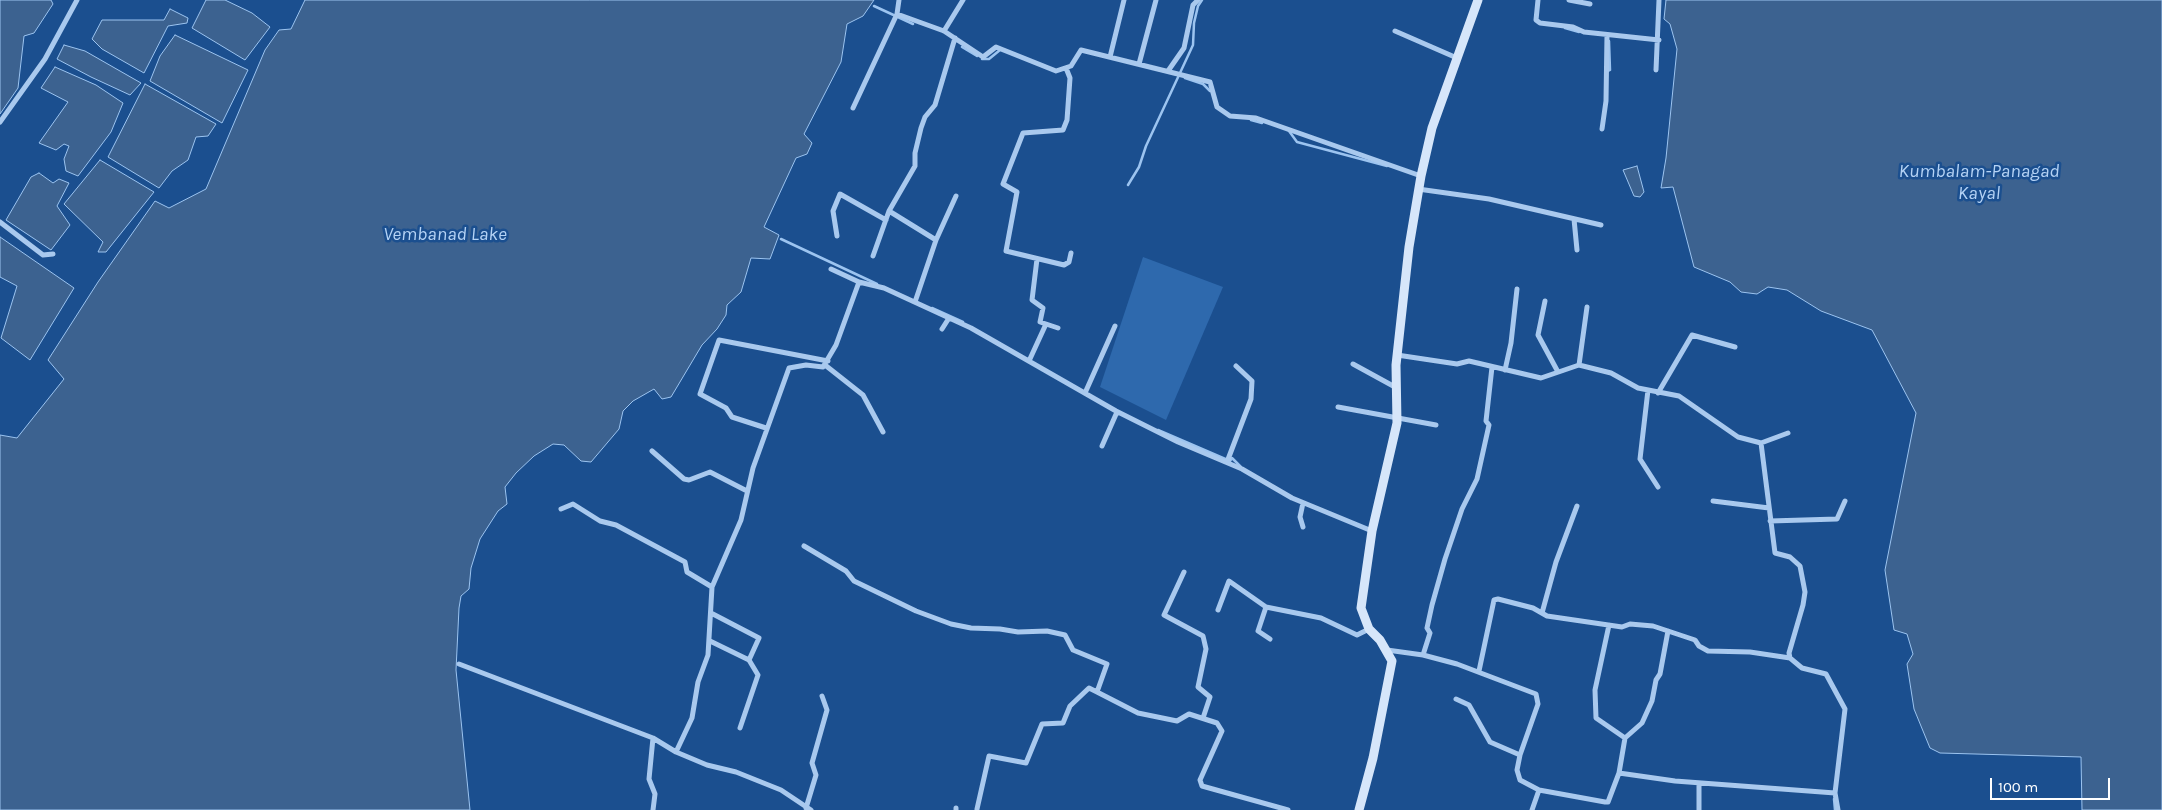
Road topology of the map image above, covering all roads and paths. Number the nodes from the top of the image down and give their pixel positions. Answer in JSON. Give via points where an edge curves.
{"nodes":[{"id":1,"x":77,"y":0,"type":"edge"},
{"id":2,"x":899,"y":0,"type":"edge"},
{"id":3,"x":963,"y":0,"type":"edge"},
{"id":4,"x":1124,"y":0,"type":"edge"},
{"id":5,"x":1156,"y":0,"type":"edge"},
{"id":6,"x":1198,"y":0,"type":"edge"},
{"id":7,"x":1478,"y":0,"type":"edge"},
{"id":8,"x":1538,"y":0,"type":"edge"},
{"id":9,"x":1569,"y":0,"type":"edge"},
{"id":10,"x":1659,"y":0,"type":"edge"},
{"id":11,"x":1590,"y":4,"type":"dead end"},
{"id":12,"x":897,"y":14,"type":"junction"},
{"id":13,"x":944,"y":31,"type":"junction"},
{"id":14,"x":1395,"y":31,"type":"dead end"},
{"id":15,"x":1607,"y":34,"type":"junction"},
{"id":16,"x":955,"y":38,"type":"junction"},
{"id":17,"x":1659,"y":40,"type":"junction"},
{"id":18,"x":1110,"y":57,"type":"junction"},
{"id":19,"x":1458,"y":58,"type":"junction"},
{"id":20,"x":1139,"y":64,"type":"junction"},
{"id":21,"x":1066,"y":68,"type":"junction"},
{"id":22,"x":1656,"y":70,"type":"dead end"},
{"id":23,"x":1168,"y":71,"type":"junction"},
{"id":24,"x":853,"y":108,"type":"dead end"},
{"id":25,"x":0,"y":122,"type":"edge"},
{"id":26,"x":1602,"y":129,"type":"dead end"},
{"id":27,"x":1421,"y":176,"type":"junction"},
{"id":28,"x":1418,"y":189,"type":"junction"},
{"id":29,"x":956,"y":196,"type":"dead end"},
{"id":30,"x":889,"y":211,"type":"junction"},
{"id":31,"x":1574,"y":219,"type":"junction"},
{"id":32,"x":886,"y":220,"type":"junction"},
{"id":33,"x":0,"y":222,"type":"edge"},
{"id":34,"x":1601,"y":225,"type":"dead end"},
{"id":35,"x":837,"y":236,"type":"dead end"},
{"id":36,"x":936,"y":240,"type":"junction"},
{"id":37,"x":1578,"y":250,"type":"dead end"},
{"id":38,"x":1071,"y":253,"type":"dead end"},
{"id":39,"x":53,"y":254,"type":"dead end"},
{"id":40,"x":873,"y":256,"type":"dead end"},
{"id":41,"x":1037,"y":259,"type":"junction"},
{"id":42,"x":831,"y":269,"type":"dead end"},
{"id":43,"x":859,"y":282,"type":"junction"},
{"id":44,"x":1517,"y":289,"type":"dead end"},
{"id":45,"x":1545,"y":301,"type":"dead end"},
{"id":46,"x":915,"y":302,"type":"junction"},
{"id":47,"x":1587,"y":307,"type":"dead end"},
{"id":48,"x":949,"y":318,"type":"junction"},
{"id":49,"x":1046,"y":324,"type":"junction"},
{"id":50,"x":1115,"y":326,"type":"dead end"},
{"id":51,"x":1058,"y":328,"type":"dead end"},
{"id":52,"x":942,"y":329,"type":"dead end"},
{"id":53,"x":1735,"y":347,"type":"dead end"},
{"id":54,"x":1397,"y":355,"type":"junction"},
{"id":55,"x":1029,"y":361,"type":"junction"},
{"id":56,"x":826,"y":363,"type":"junction"},
{"id":57,"x":1354,"y":364,"type":"dead end"},
{"id":58,"x":1580,"y":365,"type":"junction"},
{"id":59,"x":1236,"y":366,"type":"dead end"},
{"id":60,"x":1492,"y":367,"type":"junction"},
{"id":61,"x":1505,"y":370,"type":"junction"},
{"id":62,"x":1558,"y":372,"type":"junction"},
{"id":63,"x":1395,"y":387,"type":"junction"},
{"id":64,"x":1648,"y":390,"type":"junction"},
{"id":65,"x":1085,"y":393,"type":"junction"},
{"id":66,"x":1658,"y":393,"type":"junction"},
{"id":67,"x":1338,"y":407,"type":"dead end"},
{"id":68,"x":1117,"y":412,"type":"junction"},
{"id":69,"x":1395,"y":418,"type":"junction"},
{"id":70,"x":1436,"y":426,"type":"dead end"},
{"id":71,"x":766,"y":428,"type":"junction"},
{"id":72,"x":882,"y":432,"type":"dead end"},
{"id":73,"x":1788,"y":433,"type":"dead end"},
{"id":74,"x":1761,"y":444,"type":"junction"},
{"id":75,"x":1102,"y":446,"type":"dead end"},
{"id":76,"x":652,"y":451,"type":"dead end"},
{"id":77,"x":1227,"y":462,"type":"junction"},
{"id":78,"x":1658,"y":487,"type":"dead end"},
{"id":79,"x":747,"y":491,"type":"junction"},
{"id":80,"x":1713,"y":500,"type":"dead end"},
{"id":81,"x":1845,"y":501,"type":"dead end"},
{"id":82,"x":1303,"y":503,"type":"junction"},
{"id":83,"x":1577,"y":506,"type":"dead end"},
{"id":84,"x":1769,"y":508,"type":"junction"},
{"id":85,"x":561,"y":509,"type":"dead end"},
{"id":86,"x":1770,"y":521,"type":"junction"},
{"id":87,"x":1303,"y":527,"type":"dead end"},
{"id":88,"x":1372,"y":531,"type":"junction"},
{"id":89,"x":804,"y":546,"type":"dead end"},
{"id":90,"x":1184,"y":572,"type":"dead end"},
{"id":91,"x":712,"y":587,"type":"junction"},
{"id":92,"x":1266,"y":607,"type":"junction"},
{"id":93,"x":1218,"y":610,"type":"dead end"},
{"id":94,"x":711,"y":613,"type":"junction"},
{"id":95,"x":1542,"y":613,"type":"junction"},
{"id":96,"x":1609,"y":625,"type":"junction"},
{"id":97,"x":1369,"y":629,"type":"junction"},
{"id":98,"x":1668,"y":632,"type":"junction"},
{"id":99,"x":1270,"y":639,"type":"dead end"},
{"id":100,"x":710,"y":641,"type":"junction"},
{"id":101,"x":1388,"y":650,"type":"junction"},
{"id":102,"x":1424,"y":655,"type":"junction"},
{"id":103,"x":1790,"y":658,"type":"junction"},
{"id":104,"x":749,"y":660,"type":"junction"},
{"id":105,"x":459,"y":664,"type":"dead end"},
{"id":106,"x":1479,"y":671,"type":"junction"},
{"id":107,"x":1096,"y":692,"type":"junction"},
{"id":108,"x":822,"y":696,"type":"dead end"},
{"id":109,"x":1456,"y":699,"type":"dead end"},
{"id":110,"x":1203,"y":718,"type":"junction"},
{"id":111,"x":740,"y":728,"type":"dead end"},
{"id":112,"x":653,"y":738,"type":"junction"},
{"id":113,"x":1625,"y":738,"type":"junction"},
{"id":114,"x":676,"y":752,"type":"junction"},
{"id":115,"x":1520,"y":755,"type":"junction"},
{"id":116,"x":1619,"y":772,"type":"junction"},
{"id":117,"x":1699,"y":784,"type":"junction"},
{"id":118,"x":1539,"y":790,"type":"junction"},
{"id":119,"x":1835,"y":794,"type":"junction"},
{"id":120,"x":808,"y":809,"type":"edge"},
{"id":121,"x":977,"y":809,"type":"edge"},
{"id":122,"x":653,"y":810,"type":"edge"},
{"id":123,"x":1288,"y":810,"type":"edge"},
{"id":124,"x":1359,"y":810,"type":"edge"},
{"id":125,"x":1532,"y":810,"type":"edge"},
{"id":126,"x":1699,"y":810,"type":"edge"},
{"id":127,"x":1838,"y":810,"type":"edge"}],
"edges":[{"from":1,"to":25,"type":"street","via":[[45,59]]},
{"from":2,"to":12,"type":"street"},
{"from":3,"to":13,"type":"street"},
{"from":4,"to":18,"type":"street"},
{"from":5,"to":20,"type":"street"},
{"from":6,"to":23,"type":"street","via":[[1193,5],[1184,48]]},
{"from":7,"to":19,"type":"main road"},
{"from":8,"to":15,"type":"street","via":[[1536,20],[1540,22]]},
{"from":9,"to":11,"type":"street"},
{"from":10,"to":17,"type":"street"},
{"from":12,"to":13,"type":"street"},
{"from":12,"to":24,"type":"street"},
{"from":13,"to":16,"type":"street"},
{"from":14,"to":19,"type":"street"},
{"from":15,"to":17,"type":"street"},
{"from":15,"to":26,"type":"street","via":[[1606,101]]},
{"from":16,"to":21,"type":"street","via":[[983,57],[996,47],[1056,71]]},
{"from":16,"to":30,"type":"street","via":[[935,105],[925,117],[915,153],[915,166]]},
{"from":17,"to":22,"type":"street"},
{"from":18,"to":20,"type":"street"},
{"from":18,"to":21,"type":"street","via":[[1081,50],[1071,66]]},
{"from":19,"to":27,"type":"main road","via":[[1432,128]]},
{"from":20,"to":23,"type":"street"},
{"from":21,"to":41,"type":"street","via":[[1070,78],[1064,130],[1023,133],[1003,184],[1017,192],[1006,251]]},
{"from":23,"to":27,"type":"street","via":[[1210,82],[1217,107],[1230,116],[1256,118]]},
{"from":27,"to":28,"type":"main road"},
{"from":28,"to":31,"type":"street","via":[[1508,203]]},
{"from":28,"to":54,"type":"main road"},
{"from":29,"to":36,"type":"street"},
{"from":30,"to":32,"type":"street"},
{"from":30,"to":36,"type":"street"},
{"from":31,"to":34,"type":"street"},
{"from":31,"to":37,"type":"street"},
{"from":32,"to":35,"type":"street","via":[[840,194],[833,211]]},
{"from":32,"to":40,"type":"street"},
{"from":33,"to":39,"type":"street","via":[[43,255]]},
{"from":36,"to":46,"type":"street"},
{"from":38,"to":41,"type":"street","via":[[1069,262],[1064,265]]},
{"from":41,"to":49,"type":"street","via":[[1032,300],[1043,308],[1040,322]]},
{"from":42,"to":43,"type":"street"},
{"from":43,"to":46,"type":"street","via":[[884,288]]},
{"from":43,"to":56,"type":"street"},
{"from":44,"to":61,"type":"street","via":[[1512,343]]},
{"from":45,"to":62,"type":"street","via":[[1538,335]]},
{"from":46,"to":48,"type":"street"},
{"from":47,"to":58,"type":"street"},
{"from":48,"to":52,"type":"street"},
{"from":48,"to":55,"type":"street"},
{"from":49,"to":51,"type":"street"},
{"from":49,"to":55,"type":"street"},
{"from":50,"to":65,"type":"street"},
{"from":53,"to":66,"type":"street","via":[[1692,335]]},
{"from":54,"to":60,"type":"street","via":[[1457,364],[1469,361]]},
{"from":54,"to":63,"type":"main road"},
{"from":55,"to":65,"type":"street"},
{"from":56,"to":71,"type":"street","via":[[823,367],[789,368]]},
{"from":56,"to":71,"type":"street","via":[[719,340],[700,394],[726,408],[732,417]]},
{"from":56,"to":72,"type":"street","via":[[863,395]]},
{"from":57,"to":63,"type":"street"},
{"from":58,"to":62,"type":"street"},
{"from":58,"to":64,"type":"street","via":[[1611,373]]},
{"from":59,"to":77,"type":"street","via":[[1252,381],[1251,399]]},
{"from":60,"to":61,"type":"street"},
{"from":60,"to":102,"type":"street","via":[[1486,421],[1489,425],[1478,479],[1462,509],[1445,559],[1432,604],[1427,628],[1430,633]]},
{"from":61,"to":62,"type":"street","via":[[1541,378]]},
{"from":63,"to":69,"type":"main road"},
{"from":64,"to":66,"type":"street"},
{"from":64,"to":78,"type":"street","via":[[1640,459]]},
{"from":65,"to":68,"type":"street"},
{"from":66,"to":74,"type":"street","via":[[1679,396],[1738,437]]},
{"from":67,"to":69,"type":"street"},
{"from":68,"to":75,"type":"street"},
{"from":68,"to":77,"type":"street"},
{"from":69,"to":70,"type":"street"},
{"from":69,"to":88,"type":"main road","via":[[1397,423]]},
{"from":71,"to":79,"type":"street"},
{"from":73,"to":74,"type":"street"},
{"from":74,"to":84,"type":"street"},
{"from":76,"to":79,"type":"street","via":[[684,479],[690,480],[710,472]]},
{"from":77,"to":82,"type":"street"},
{"from":79,"to":91,"type":"street","via":[[741,520]]},
{"from":80,"to":84,"type":"street"},
{"from":81,"to":86,"type":"street","via":[[1837,519]]},
{"from":82,"to":87,"type":"street","via":[[1300,517]]},
{"from":82,"to":88,"type":"street"},
{"from":83,"to":95,"type":"street","via":[[1556,562]]},
{"from":84,"to":86,"type":"street"},
{"from":85,"to":91,"type":"street","via":[[573,504],[600,521],[616,525],[685,562],[687,572]]},
{"from":86,"to":103,"type":"street","via":[[1775,553],[1790,557],[1800,566],[1805,592]]},
{"from":88,"to":97,"type":"main road","via":[[1361,608]]},
{"from":89,"to":107,"type":"street","via":[[846,571],[854,581],[951,624],[1065,635],[1073,650],[1107,664]]},
{"from":90,"to":110,"type":"street","via":[[1164,615],[1203,636],[1206,649],[1198,687],[1210,698]]},
{"from":91,"to":94,"type":"street"},
{"from":92,"to":93,"type":"street","via":[[1229,581]]},
{"from":92,"to":97,"type":"street","via":[[1321,618],[1357,635]]},
{"from":92,"to":99,"type":"street","via":[[1258,631]]},
{"from":94,"to":100,"type":"street"},
{"from":94,"to":104,"type":"street","via":[[759,638]]},
{"from":95,"to":96,"type":"street"},
{"from":95,"to":106,"type":"street","via":[[1494,600]]},
{"from":96,"to":98,"type":"street","via":[[1653,626]]},
{"from":96,"to":113,"type":"street","via":[[1595,690],[1596,718]]},
{"from":97,"to":101,"type":"main road"},
{"from":98,"to":103,"type":"street","via":[[1695,640],[1708,652],[1750,652]]},
{"from":98,"to":113,"type":"street","via":[[1652,701],[1642,723]]},
{"from":100,"to":104,"type":"street"},
{"from":100,"to":114,"type":"street","via":[[692,718]]},
{"from":101,"to":102,"type":"street"},
{"from":101,"to":124,"type":"main road","via":[[1392,661]]},
{"from":102,"to":106,"type":"street"},
{"from":103,"to":119,"type":"street","via":[[1802,668],[1826,674],[1845,709]]},
{"from":104,"to":111,"type":"street","via":[[758,675]]},
{"from":105,"to":112,"type":"street"},
{"from":106,"to":115,"type":"street","via":[[1538,696]]},
{"from":107,"to":110,"type":"street","via":[[1138,713],[1177,721],[1189,714]]},
{"from":107,"to":121,"type":"street","via":[[1089,688],[1070,706],[1063,723],[1042,724],[1026,763],[989,756]]},
{"from":108,"to":120,"type":"street","via":[[827,710],[812,763],[816,775]]},
{"from":109,"to":115,"type":"street","via":[[1469,705],[1490,742]]},
{"from":110,"to":123,"type":"street","via":[[1217,722],[1222,731],[1200,780],[1202,786]]},
{"from":112,"to":114,"type":"street"},
{"from":112,"to":122,"type":"street","via":[[649,778],[655,794]]},
{"from":113,"to":116,"type":"street"},
{"from":114,"to":120,"type":"street","via":[[781,790]]},
{"from":115,"to":118,"type":"street","via":[[1517,770],[1520,780]]},
{"from":116,"to":117,"type":"street"},
{"from":116,"to":118,"type":"street","via":[[1608,802]]},
{"from":117,"to":119,"type":"street"},
{"from":117,"to":126,"type":"street"},
{"from":118,"to":125,"type":"street"},
{"from":119,"to":127,"type":"street"}]}
